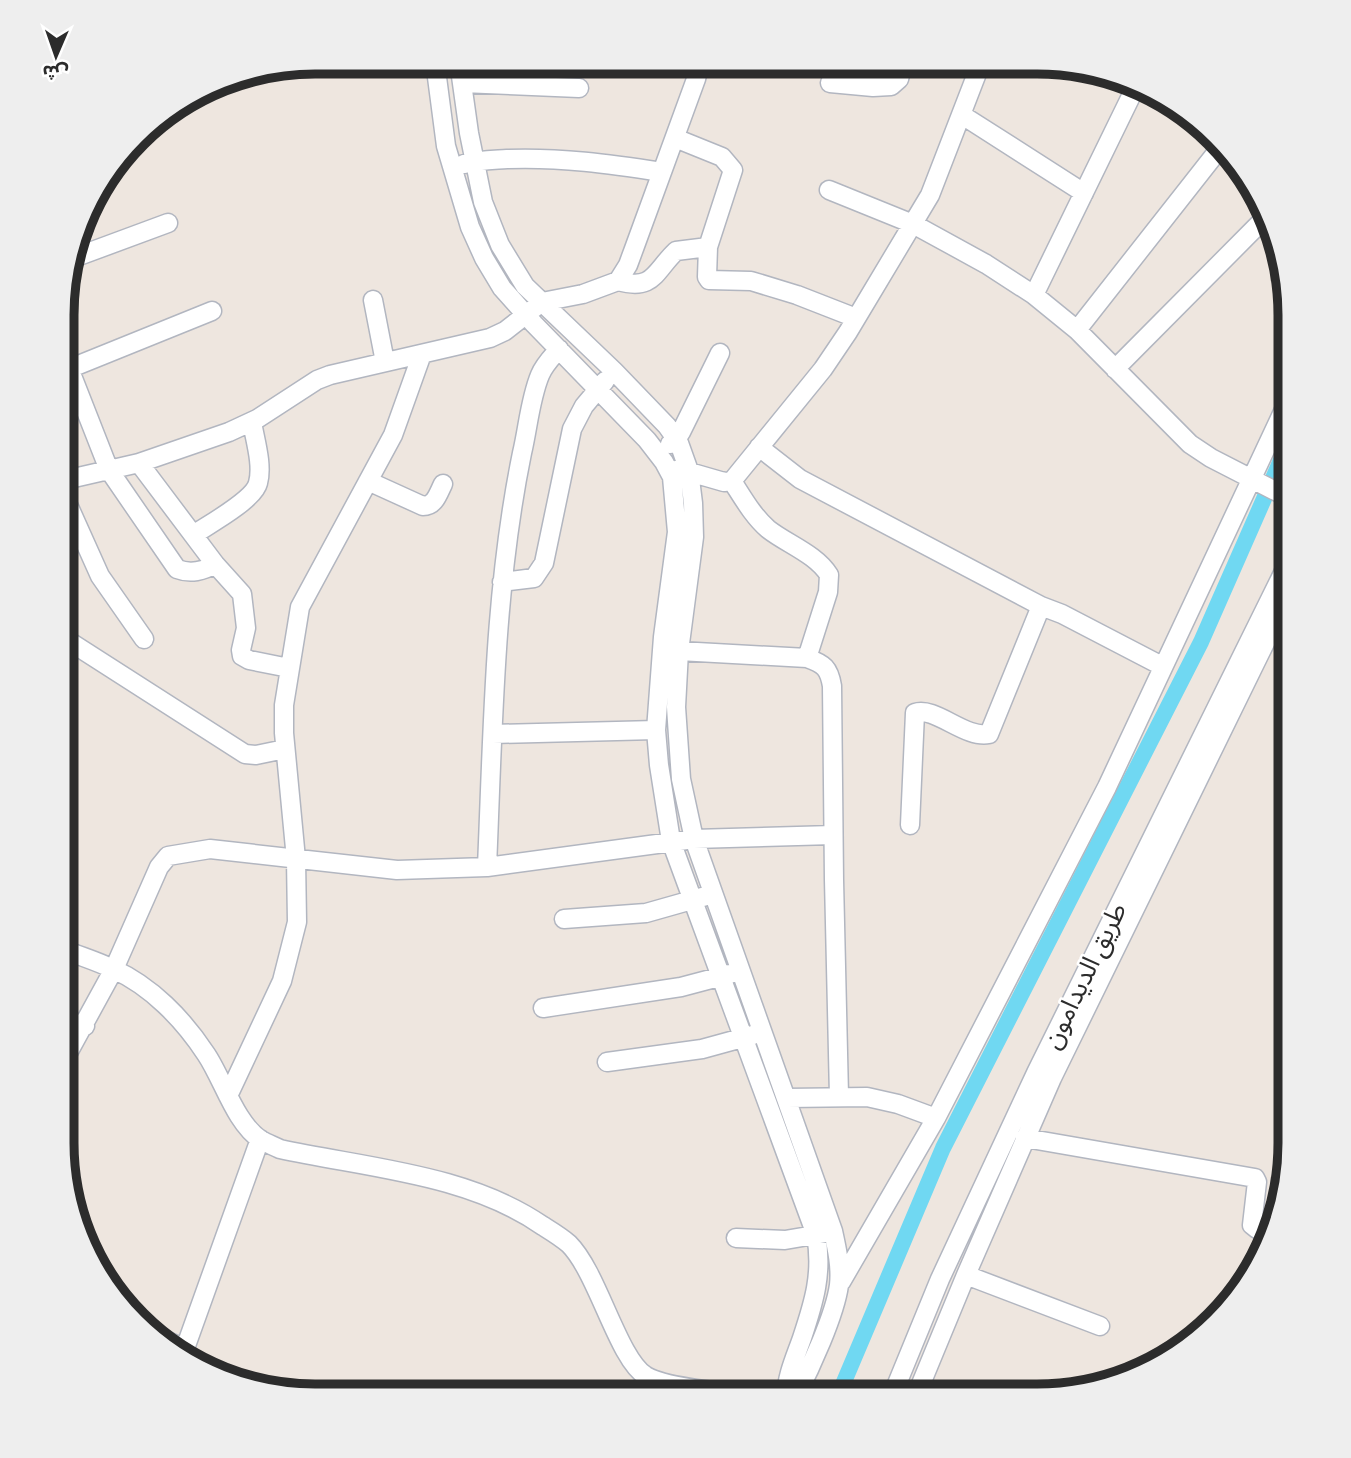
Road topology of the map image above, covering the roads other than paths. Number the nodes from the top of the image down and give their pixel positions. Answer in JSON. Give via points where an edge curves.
{"nodes":[{"id":1,"x":437,"y":74,"type":"edge"},
{"id":2,"x":461,"y":74,"type":"edge"},
{"id":3,"x":696,"y":74,"type":"edge"},
{"id":4,"x":900,"y":74,"type":"edge"},
{"id":5,"x":977,"y":74,"type":"edge"},
{"id":6,"x":462,"y":83,"type":"junction"},
{"id":7,"x":830,"y":83,"type":"dead end"},
{"id":8,"x":579,"y":88,"type":"dead end"},
{"id":9,"x":1132,"y":94,"type":"edge"},
{"id":10,"x":962,"y":115,"type":"junction"},
{"id":11,"x":675,"y":138,"type":"junction"},
{"id":12,"x":1216,"y":153,"type":"edge"},
{"id":13,"x":475,"y":161,"type":"junction"},
{"id":14,"x":453,"y":168,"type":"junction"},
{"id":15,"x":662,"y":172,"type":"junction"},
{"id":16,"x":829,"y":190,"type":"dead end"},
{"id":17,"x":1084,"y":193,"type":"junction"},
{"id":18,"x":168,"y":223,"type":"dead end"},
{"id":19,"x":912,"y":224,"type":"junction"},
{"id":20,"x":1259,"y":224,"type":"edge"},
{"id":21,"x":708,"y":247,"type":"junction"},
{"id":22,"x":81,"y":255,"type":"edge"},
{"id":23,"x":618,"y":281,"type":"junction"},
{"id":24,"x":1034,"y":295,"type":"junction"},
{"id":25,"x":373,"y":300,"type":"dead end"},
{"id":26,"x":542,"y":302,"type":"junction"},
{"id":27,"x":212,"y":311,"type":"dead end"},
{"id":28,"x":525,"y":313,"type":"junction"},
{"id":29,"x":856,"y":318,"type":"junction"},
{"id":30,"x":1077,"y":330,"type":"junction"},
{"id":31,"x":559,"y":349,"type":"junction"},
{"id":32,"x":720,"y":353,"type":"dead end"},
{"id":33,"x":422,"y":354,"type":"junction"},
{"id":34,"x":385,"y":362,"type":"junction"},
{"id":35,"x":74,"y":366,"type":"edge"},
{"id":36,"x":1115,"y":369,"type":"junction"},
{"id":37,"x":614,"y":371,"type":"junction"},
{"id":38,"x":74,"y":386,"type":"edge"},
{"id":39,"x":598,"y":389,"type":"junction"},
{"id":40,"x":252,"y":422,"type":"junction"},
{"id":41,"x":1277,"y":431,"type":"edge"},
{"id":42,"x":676,"y":440,"type":"junction"},
{"id":43,"x":759,"y":447,"type":"junction"},
{"id":44,"x":662,"y":459,"type":"junction"},
{"id":45,"x":139,"y":463,"type":"junction"},
{"id":46,"x":109,"y":470,"type":"junction"},
{"id":47,"x":689,"y":471,"type":"junction"},
{"id":48,"x":74,"y":478,"type":"edge"},
{"id":49,"x":368,"y":481,"type":"junction"},
{"id":50,"x":732,"y":481,"type":"junction"},
{"id":51,"x":1257,"y":483,"type":"junction"},
{"id":52,"x":443,"y":484,"type":"dead end"},
{"id":53,"x":1277,"y":492,"type":"edge"},
{"id":54,"x":74,"y":518,"type":"edge"},
{"id":55,"x":193,"y":535,"type":"junction"},
{"id":56,"x":215,"y":564,"type":"junction"},
{"id":57,"x":502,"y":582,"type":"junction"},
{"id":58,"x":1277,"y":586,"type":"edge"},
{"id":59,"x":1041,"y":606,"type":"junction"},
{"id":60,"x":1277,"y":618,"type":"edge"},
{"id":61,"x":144,"y":639,"type":"dead end"},
{"id":62,"x":74,"y":644,"type":"edge"},
{"id":63,"x":679,"y":651,"type":"junction"},
{"id":64,"x":807,"y":658,"type":"junction"},
{"id":65,"x":1162,"y":666,"type":"junction"},
{"id":66,"x":289,"y":668,"type":"junction"},
{"id":67,"x":656,"y":730,"type":"junction"},
{"id":68,"x":493,"y":734,"type":"junction"},
{"id":69,"x":285,"y":749,"type":"junction"},
{"id":70,"x":910,"y":825,"type":"dead end"},
{"id":71,"x":833,"y":835,"type":"junction"},
{"id":72,"x":694,"y":839,"type":"junction"},
{"id":73,"x":671,"y":841,"type":"junction"},
{"id":74,"x":296,"y":859,"type":"junction"},
{"id":75,"x":487,"y":867,"type":"junction"},
{"id":76,"x":712,"y":894,"type":"junction"},
{"id":77,"x":694,"y":900,"type":"junction"},
{"id":78,"x":564,"y":919,"type":"dead end"},
{"id":79,"x":74,"y":953,"type":"edge"},
{"id":80,"x":114,"y":969,"type":"junction"},
{"id":81,"x":740,"y":970,"type":"junction"},
{"id":82,"x":721,"y":976,"type":"junction"},
{"id":83,"x":543,"y":1008,"type":"dead end"},
{"id":84,"x":74,"y":1023,"type":"edge"},
{"id":85,"x":85,"y":1026,"type":"junction"},
{"id":86,"x":762,"y":1032,"type":"junction"},
{"id":87,"x":743,"y":1039,"type":"junction"},
{"id":88,"x":74,"y":1044,"type":"edge"},
{"id":89,"x":607,"y":1062,"type":"dead end"},
{"id":90,"x":1044,"y":1076,"type":"junction"},
{"id":91,"x":229,"y":1096,"type":"junction"},
{"id":92,"x":839,"y":1096,"type":"junction"},
{"id":93,"x":787,"y":1098,"type":"junction"},
{"id":94,"x":936,"y":1118,"type":"junction"},
{"id":95,"x":1025,"y":1138,"type":"junction"},
{"id":96,"x":260,"y":1139,"type":"junction"},
{"id":97,"x":1262,"y":1229,"type":"edge"},
{"id":98,"x":825,"y":1233,"type":"junction"},
{"id":99,"x":736,"y":1238,"type":"dead end"},
{"id":100,"x":966,"y":1275,"type":"junction"},
{"id":101,"x":839,"y":1286,"type":"junction"},
{"id":102,"x":1100,"y":1326,"type":"dead end"},
{"id":103,"x":185,"y":1346,"type":"edge"},
{"id":104,"x":675,"y":1384,"type":"edge"},
{"id":105,"x":787,"y":1384,"type":"edge"},
{"id":106,"x":802,"y":1384,"type":"edge"},
{"id":107,"x":897,"y":1384,"type":"edge"},
{"id":108,"x":921,"y":1384,"type":"edge"}],
"edges":[{"from":1,"to":14,"type":"street"},
{"from":2,"to":6,"type":"street"},
{"from":3,"to":11,"type":"street"},
{"from":4,"to":7,"type":"street","via":[[891,86]]},
{"from":5,"to":10,"type":"street"},
{"from":6,"to":8,"type":"street"},
{"from":6,"to":13,"type":"street"},
{"from":9,"to":17,"type":"street"},
{"from":10,"to":17,"type":"street"},
{"from":10,"to":19,"type":"street","via":[[937,181]]},
{"from":11,"to":15,"type":"street"},
{"from":11,"to":21,"type":"street","via":[[722,157],[733,170]]},
{"from":12,"to":30,"type":"street"},
{"from":13,"to":14,"type":"street"},
{"from":13,"to":15,"type":"street","via":[[577,160]]},
{"from":13,"to":26,"type":"street","via":[[483,202],[500,245],[525,286]]},
{"from":14,"to":28,"type":"street","via":[[484,258]]},
{"from":15,"to":23,"type":"street"},
{"from":16,"to":19,"type":"street"},
{"from":17,"to":24,"type":"street"},
{"from":18,"to":22,"type":"street"},
{"from":19,"to":24,"type":"street"},
{"from":19,"to":29,"type":"street"},
{"from":20,"to":36,"type":"street"},
{"from":21,"to":23,"type":"street","via":[[676,251],[655,277],[642,284]]},
{"from":21,"to":29,"type":"street","via":[[709,280],[751,281]]},
{"from":23,"to":26,"type":"street"},
{"from":24,"to":30,"type":"street"},
{"from":25,"to":34,"type":"street"},
{"from":26,"to":28,"type":"street"},
{"from":26,"to":37,"type":"street"},
{"from":27,"to":35,"type":"street"},
{"from":28,"to":31,"type":"street"},
{"from":28,"to":33,"type":"street","via":[[490,338]]},
{"from":29,"to":43,"type":"street","via":[[812,384]]},
{"from":30,"to":36,"type":"street"},
{"from":31,"to":39,"type":"street"},
{"from":31,"to":57,"type":"street","via":[[540,375],[535,393],[513,496]]},
{"from":32,"to":42,"type":"street"},
{"from":33,"to":34,"type":"street"},
{"from":33,"to":49,"type":"street","via":[[396,428]]},
{"from":34,"to":40,"type":"street","via":[[323,378]]},
{"from":36,"to":51,"type":"street","via":[[1190,443]]},
{"from":37,"to":39,"type":"street"},
{"from":37,"to":42,"type":"street"},
{"from":38,"to":46,"type":"street"},
{"from":39,"to":44,"type":"street"},
{"from":39,"to":57,"type":"street","via":[[572,429],[544,563],[534,578]]},
{"from":40,"to":45,"type":"street"},
{"from":40,"to":55,"type":"street","via":[[258,486]]},
{"from":41,"to":51,"type":"street"},
{"from":42,"to":44,"type":"street"},
{"from":42,"to":47,"type":"street"},
{"from":43,"to":50,"type":"street"},
{"from":43,"to":59,"type":"street","via":[[800,479]]},
{"from":44,"to":47,"type":"street"},
{"from":44,"to":67,"type":"street","via":[[673,487],[677,532]]},
{"from":45,"to":46,"type":"street"},
{"from":45,"to":55,"type":"street"},
{"from":46,"to":48,"type":"street"},
{"from":46,"to":56,"type":"street","via":[[177,569],[192,572]]},
{"from":47,"to":50,"type":"street"},
{"from":47,"to":63,"type":"street","via":[[694,537]]},
{"from":49,"to":52,"type":"street","via":[[423,506],[435,501]]},
{"from":49,"to":66,"type":"street","via":[[305,594]]},
{"from":50,"to":64,"type":"street","via":[[765,526],[829,575]]},
{"from":51,"to":53,"type":"street"},
{"from":51,"to":65,"type":"street"},
{"from":54,"to":61,"type":"street","via":[[100,576]]},
{"from":55,"to":56,"type":"street"},
{"from":56,"to":66,"type":"street","via":[[242,594],[246,628],[242,656]]},
{"from":57,"to":68,"type":"street"},
{"from":58,"to":90,"type":"street","name":"طريق الديدامون"},
{"from":59,"to":65,"type":"street"},
{"from":59,"to":70,"type":"street","via":[[989,734],[975,734],[924,712],[915,713]]},
{"from":60,"to":90,"type":"street","name":"طريق الديدامون"},
{"from":62,"to":69,"type":"street","via":[[245,754]]},
{"from":63,"to":64,"type":"street"},
{"from":63,"to":72,"type":"street","via":[[678,745]]},
{"from":64,"to":71,"type":"street","via":[[830,671]]},
{"from":65,"to":94,"type":"street","via":[[1107,788]]},
{"from":66,"to":69,"type":"street"},
{"from":67,"to":68,"type":"street"},
{"from":67,"to":73,"type":"street"},
{"from":68,"to":75,"type":"street"},
{"from":69,"to":74,"type":"street"},
{"from":71,"to":72,"type":"street"},
{"from":71,"to":92,"type":"street"},
{"from":72,"to":73,"type":"street"},
{"from":72,"to":76,"type":"street"},
{"from":73,"to":75,"type":"street"},
{"from":73,"to":77,"type":"street"},
{"from":74,"to":75,"type":"street","via":[[397,870]]},
{"from":74,"to":80,"type":"street","via":[[210,849],[168,856]]},
{"from":74,"to":91,"type":"street","via":[[297,922],[291,950],[282,981]]},
{"from":76,"to":77,"type":"street"},
{"from":76,"to":81,"type":"street"},
{"from":77,"to":78,"type":"street","via":[[635,915]]},
{"from":77,"to":82,"type":"street"},
{"from":79,"to":80,"type":"street"},
{"from":80,"to":85,"type":"street"},
{"from":80,"to":91,"type":"street","via":[[164,1003],[206,1054]]},
{"from":81,"to":82,"type":"street"},
{"from":81,"to":86,"type":"street"},
{"from":82,"to":83,"type":"street","via":[[665,990]]},
{"from":82,"to":87,"type":"street"},
{"from":84,"to":85,"type":"street"},
{"from":85,"to":88,"type":"street"},
{"from":86,"to":87,"type":"street"},
{"from":86,"to":93,"type":"street"},
{"from":87,"to":89,"type":"street"},
{"from":87,"to":98,"type":"street"},
{"from":90,"to":95,"type":"street","name":"طريق الديدامون"},
{"from":90,"to":107,"type":"street","name":"طريق الديدامون","via":[[940,1279]]},
{"from":91,"to":96,"type":"street"},
{"from":92,"to":93,"type":"street"},
{"from":92,"to":94,"type":"street","via":[[882,1100]]},
{"from":93,"to":98,"type":"street"},
{"from":94,"to":101,"type":"street"},
{"from":95,"to":97,"type":"street","via":[[1255,1178],[1252,1224]]},
{"from":95,"to":100,"type":"street","name":"طريق الديدامون"},
{"from":96,"to":103,"type":"street"},
{"from":96,"to":104,"type":"street","via":[[280,1149],[473,1190],[510,1206],[569,1245],[640,1371]]},
{"from":98,"to":99,"type":"street","via":[[785,1240]]},
{"from":98,"to":101,"type":"street","via":[[839,1259]]},
{"from":98,"to":105,"type":"street","via":[[820,1274]]},
{"from":100,"to":102,"type":"street"},
{"from":100,"to":108,"type":"street","name":"طريق الديدامون"},
{"from":101,"to":106,"type":"street"}]}
